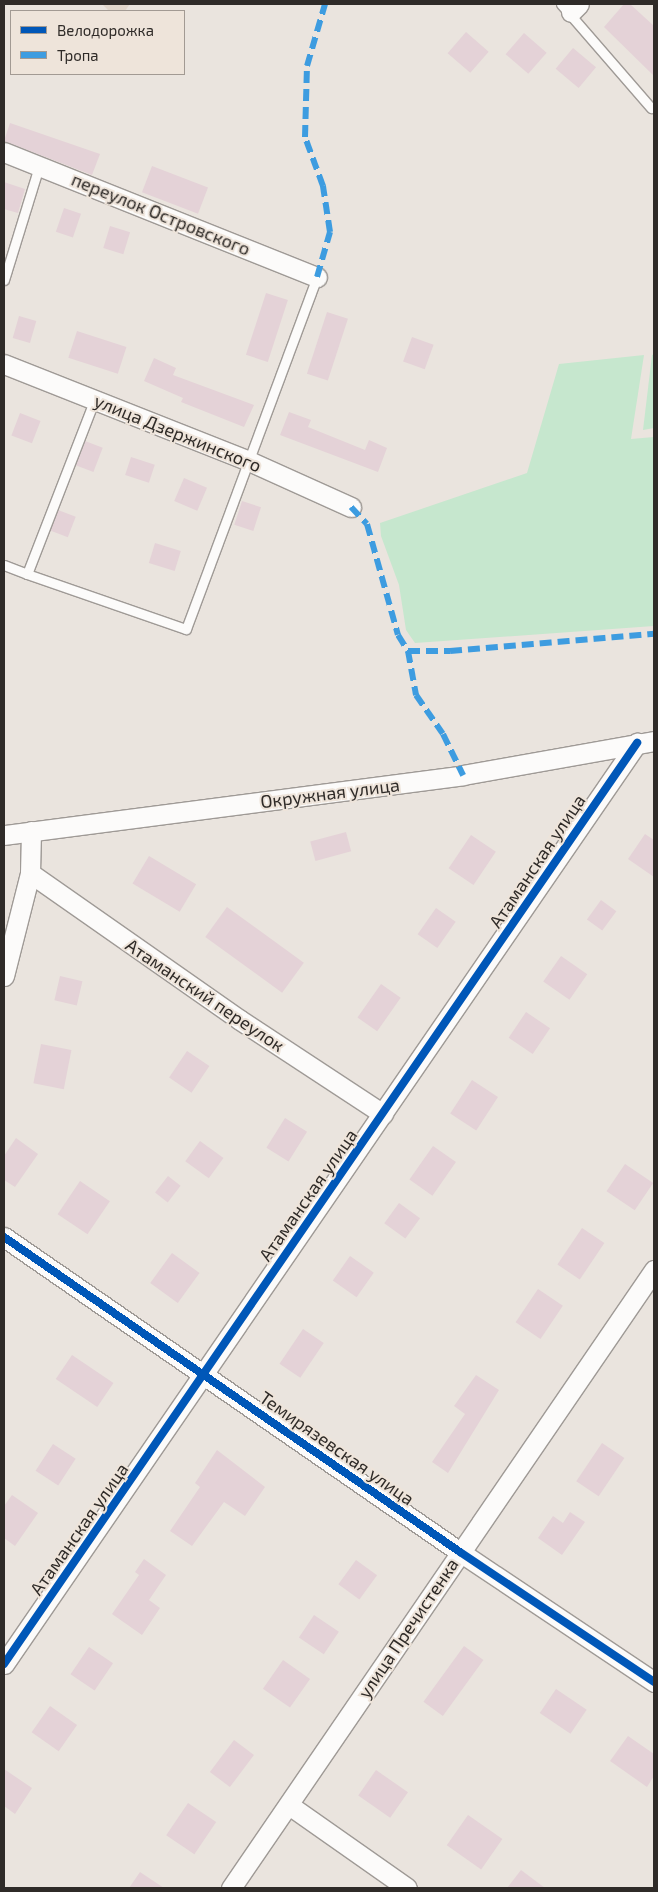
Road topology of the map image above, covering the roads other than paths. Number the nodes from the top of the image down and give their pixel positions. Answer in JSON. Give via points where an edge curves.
{"nodes":[{"id":1,"x":570,"y":7,"type":"edge"},
{"id":2,"x":650,"y":108,"type":"dead end"},
{"id":3,"x":4,"y":152,"type":"edge"},
{"id":4,"x":39,"y":166,"type":"junction"},
{"id":5,"x":317,"y":277,"type":"joint"},
{"id":6,"x":4,"y":280,"type":"edge"},
{"id":7,"x":4,"y":364,"type":"edge"},
{"id":8,"x":95,"y":400,"type":"junction"},
{"id":9,"x":248,"y":461,"type":"junction"},
{"id":10,"x":351,"y":507,"type":"dead end"},
{"id":11,"x":4,"y":565,"type":"edge"},
{"id":12,"x":28,"y":574,"type":"junction"},
{"id":13,"x":645,"y":742,"type":"edge"},
{"id":14,"x":31,"y":831,"type":"junction"},
{"id":15,"x":4,"y":836,"type":"edge"},
{"id":16,"x":30,"y":873,"type":"junction"},
{"id":17,"x":4,"y":976,"type":"edge"},
{"id":18,"x":383,"y":1114,"type":"junction"},
{"id":19,"x":4,"y":1237,"type":"edge"},
{"id":20,"x":654,"y":1270,"type":"edge"},
{"id":21,"x":204,"y":1374,"type":"junction"},
{"id":22,"x":460,"y":1552,"type":"junction"},
{"id":23,"x":4,"y":1664,"type":"edge"},
{"id":24,"x":654,"y":1682,"type":"edge"},
{"id":25,"x":289,"y":1805,"type":"junction"},
{"id":26,"x":231,"y":1888,"type":"edge"},
{"id":27,"x":406,"y":1888,"type":"edge"}],
"edges":[{"from":1,"to":2,"type":"lane"},
{"from":3,"to":4,"type":"street","name":"переулок Островского"},
{"from":4,"to":5,"type":"street","name":"переулок Островского"},
{"from":4,"to":6,"type":"lane"},
{"from":5,"to":9,"type":"lane"},
{"from":7,"to":8,"type":"street","name":"улица Дзержинского"},
{"from":8,"to":9,"type":"street","name":"улица Дзержинского"},
{"from":8,"to":12,"type":"lane"},
{"from":9,"to":10,"type":"street","name":"улица Дзержинского"},
{"from":9,"to":12,"type":"lane","via":[[186,629]]},
{"from":11,"to":12,"type":"lane"},
{"from":13,"to":14,"type":"street","name":"Окружная улица","via":[[462,775]]},
{"from":13,"to":18,"type":"street","name":"Атаманская улица"},
{"from":14,"to":15,"type":"street","name":"Окружная улица"},
{"from":14,"to":16,"type":"street"},
{"from":16,"to":17,"type":"street"},
{"from":16,"to":18,"type":"street","name":"Атаманский переулок","via":[[240,1020]]},
{"from":18,"to":21,"type":"street","name":"Атаманская улица"},
{"from":19,"to":21,"type":"street","name":"Темирязевская улица"},
{"from":20,"to":22,"type":"street","name":"улица Пречистенка"},
{"from":21,"to":22,"type":"street","name":"Темирязевская улица"},
{"from":21,"to":23,"type":"street","name":"Атаманская улица"},
{"from":22,"to":24,"type":"street","name":"Темирязевская улица"},
{"from":22,"to":25,"type":"street","name":"улица Пречистенка"},
{"from":25,"to":26,"type":"street","name":"улица Пречистенка"},
{"from":25,"to":27,"type":"street"}]}
